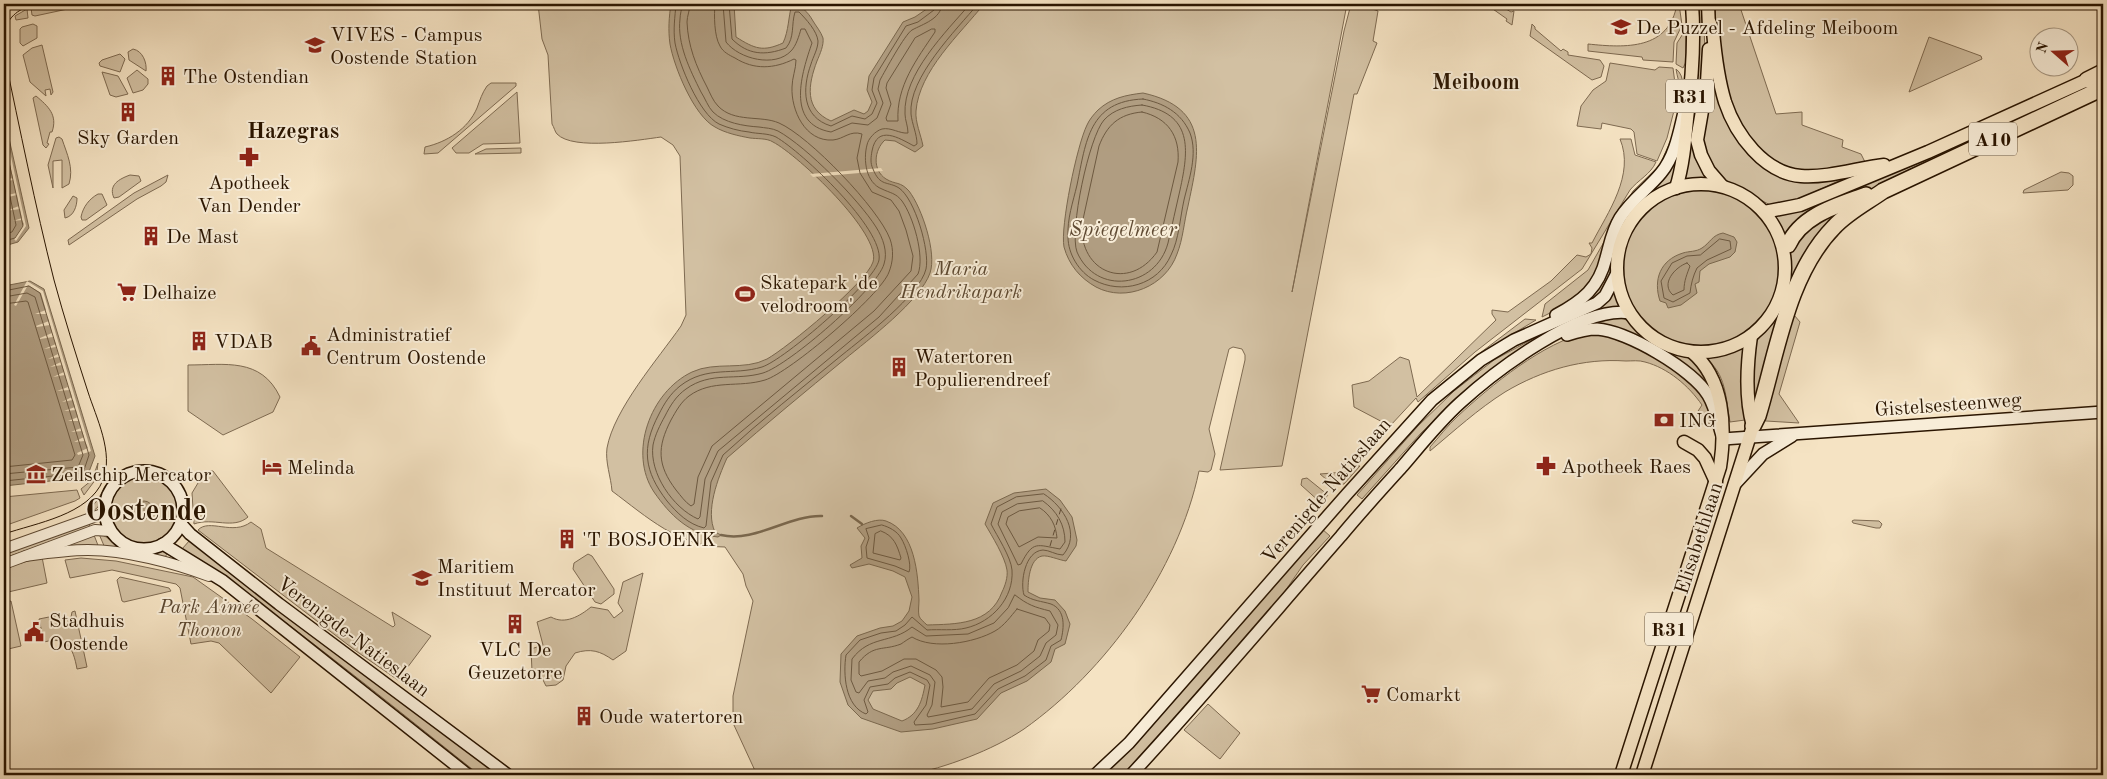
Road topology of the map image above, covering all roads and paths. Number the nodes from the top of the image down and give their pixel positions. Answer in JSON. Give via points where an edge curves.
{"nodes":[{"id":1,"x":1692,"y":4,"type":"edge"},
{"id":2,"x":1708,"y":4,"type":"edge"},
{"id":3,"x":1710,"y":23,"type":"junction"},
{"id":4,"x":2103,"y":72,"type":"edge"},
{"id":5,"x":2087,"y":80,"type":"joint"},
{"id":6,"x":2103,"y":88,"type":"edge"},
{"id":7,"x":1690,"y":94,"type":"junction"},
{"id":8,"x":1904,"y":162,"type":"junction"},
{"id":9,"x":1722,"y":186,"type":"junction"},
{"id":10,"x":1676,"y":188,"type":"junction"},
{"id":11,"x":1883,"y":191,"type":"junction"},
{"id":12,"x":1764,"y":212,"type":"junction"},
{"id":13,"x":1786,"y":251,"type":"junction"},
{"id":14,"x":1617,"y":273,"type":"junction"},
{"id":15,"x":1630,"y":314,"type":"junction"},
{"id":16,"x":1557,"y":334,"type":"junction"},
{"id":17,"x":1751,"y":336,"type":"junction"},
{"id":18,"x":1514,"y":340,"type":"junction"},
{"id":19,"x":1692,"y":352,"type":"junction"},
{"id":20,"x":2103,"y":412,"type":"edge"},
{"id":21,"x":1751,"y":432,"type":"junction"},
{"id":22,"x":1796,"y":434,"type":"junction"},
{"id":23,"x":1723,"y":439,"type":"junction"},
{"id":24,"x":1684,"y":442,"type":"dead end"},
{"id":25,"x":1716,"y":482,"type":"junction"},
{"id":26,"x":1735,"y":484,"type":"junction"},
{"id":27,"x":105,"y":514,"type":"junction"},
{"id":28,"x":181,"y":524,"type":"junction"},
{"id":29,"x":110,"y":531,"type":"junction"},
{"id":30,"x":164,"y":544,"type":"junction"},
{"id":31,"x":4,"y":549,"type":"edge"},
{"id":32,"x":26,"y":556,"type":"junction"},
{"id":33,"x":4,"y":564,"type":"edge"},
{"id":34,"x":223,"y":581,"type":"junction"},
{"id":35,"x":468,"y":775,"type":"edge"},
{"id":36,"x":508,"y":775,"type":"edge"},
{"id":37,"x":1095,"y":775,"type":"edge"},
{"id":38,"x":1131,"y":775,"type":"edge"},
{"id":39,"x":1622,"y":775,"type":"edge"},
{"id":40,"x":1642,"y":775,"type":"edge"}],
"edges":[{"from":1,"to":7,"type":"main road","number":"R31","via":[[1694,60]]},
{"from":2,"to":3,"type":"main road","number":"R31"},
{"from":3,"to":8,"type":"main road","number":"A10","via":[[1721,89],[1728,109],[1749,144],[1766,162],[1782,171],[1803,176]]},
{"from":3,"to":9,"type":"main road","number":"R31","via":[[1707,82],[1697,140],[1709,171]]},
{"from":4,"to":5,"type":"highway","number":"A10"},
{"from":5,"to":8,"type":"main road","number":"A10"},
{"from":6,"to":11,"type":"highway","number":"A10"},
{"from":7,"to":10,"type":"main road","number":"R31"},
{"from":7,"to":18,"type":"main road","via":[[1670,158],[1662,172],[1620,219],[1596,285],[1580,302]]},
{"from":8,"to":12,"type":"main road","number":"A10","via":[[1800,205]]},
{"from":9,"to":10,"type":"main road","number":"R31","via":[[1707,184]]},
{"from":9,"to":12,"type":"main road","number":"R31","via":[[1738,192]]},
{"from":10,"to":14,"type":"main road","number":"R31","via":[[1659,195],[1632,220],[1620,245]]},
{"from":11,"to":13,"type":"highway","number":"A10","via":[[1870,193],[1812,218],[1792,236]]},
{"from":11,"to":21,"type":"highway","number":"A10","via":[[1835,226],[1803,269]]},
{"from":12,"to":13,"type":"main road","number":"R31"},
{"from":13,"to":17,"type":"main road","number":"R31","via":[[1782,292],[1764,324]]},
{"from":14,"to":15,"type":"main road","number":"R31","via":[[1621,294]]},
{"from":14,"to":18,"type":"main road","name":"Verenigde-Natieslaan","via":[[1605,296],[1597,303]]},
{"from":15,"to":16,"type":"main road","name":"Verenigde-Natieslaan","via":[[1606,315]]},
{"from":15,"to":19,"type":"main road","number":"R31","via":[[1639,326],[1663,344]]},
{"from":16,"to":23,"type":"main road","via":[[1597,329],[1615,333],[1666,358],[1684,370],[1708,394]]},
{"from":16,"to":38,"type":"main road","name":"Verenigde-Natieslaan","via":[[1497,372],[1443,419]]},
{"from":17,"to":19,"type":"main road","number":"R31","via":[[1723,350]]},
{"from":17,"to":21,"type":"main road","name":"Elisabethlaan","number":"R31"},
{"from":18,"to":37,"type":"main road","name":"Verenigde-Natieslaan","via":[[1459,376],[1419,413],[1136,736]]},
{"from":19,"to":23,"type":"main road","name":"Elisabethlaan","number":"R31","via":[[1703,361],[1713,379],[1721,411]]},
{"from":20,"to":22,"type":"main road","name":"Gistelsesteenweg"},
{"from":21,"to":22,"type":"main road","name":"Gistelsesteenweg"},
{"from":21,"to":23,"type":"main road"},
{"from":21,"to":26,"type":"main road","name":"Elisabethlaan","number":"R31"},
{"from":22,"to":26,"type":"main road","via":[[1758,458]]},
{"from":23,"to":25,"type":"main road","name":"Elisabethlaan","number":"R31"},
{"from":24,"to":25,"type":"main road","via":[[1705,458]]},
{"from":25,"to":39,"type":"main road","name":"Elisabethlaan","number":"R31"},
{"from":26,"to":40,"type":"main road","name":"Elisabethlaan","number":"R31"},
{"from":27,"to":28,"type":"main road","via":[[108,495],[118,480],[138,470],[150,470],[165,476],[180,492]]},
{"from":27,"to":29,"type":"main road"},
{"from":27,"to":31,"type":"street"},
{"from":28,"to":30,"type":"main road"},
{"from":28,"to":36,"type":"main road","name":"Verenigde-Natieslaan","via":[[279,604]]},
{"from":29,"to":30,"type":"main road","via":[[133,548],[142,550]]},
{"from":29,"to":32,"type":"street","via":[[95,530]]},
{"from":30,"to":34,"type":"main road","name":"Verenigde-Natieslaan"},
{"from":32,"to":33,"type":"street"},
{"from":32,"to":34,"type":"street","via":[[62,551],[102,551],[177,564]]},
{"from":34,"to":35,"type":"main road","name":"Verenigde-Natieslaan"}]}
